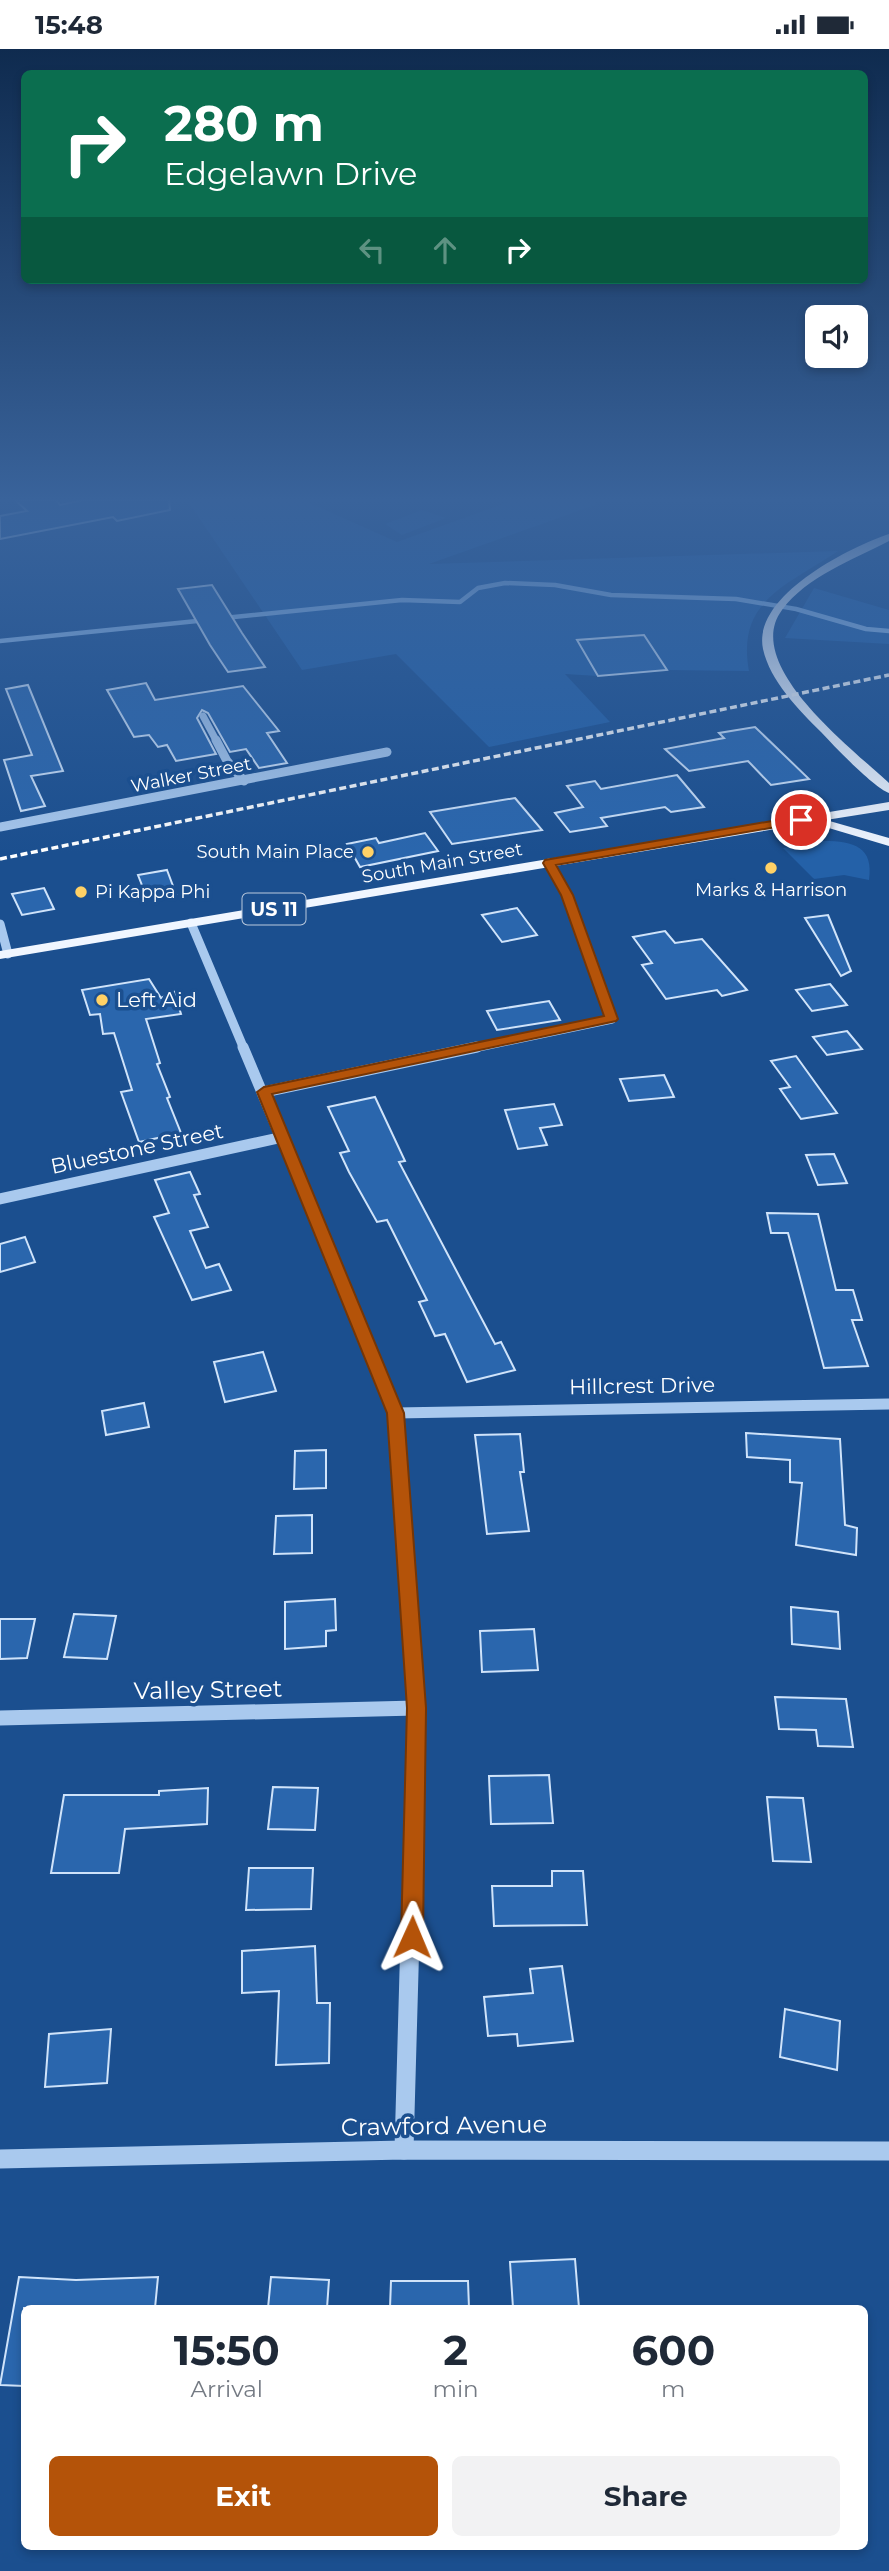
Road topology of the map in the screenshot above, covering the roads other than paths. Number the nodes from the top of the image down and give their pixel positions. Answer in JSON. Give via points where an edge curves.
{"nodes":[{"id":1,"x":773,"y":618,"type":"edge"},
{"id":2,"x":203,"y":716,"type":"dead end"},
{"id":3,"x":387,"y":752,"type":"dead end"},
{"id":4,"x":244,"y":781,"type":"junction"},
{"id":5,"x":889,"y":789,"type":"edge"},
{"id":6,"x":889,"y":806,"type":"edge"},
{"id":7,"x":801,"y":820,"type":"junction"},
{"id":8,"x":0,"y":827,"type":"edge"},
{"id":9,"x":889,"y":842,"type":"edge"},
{"id":10,"x":549,"y":863,"type":"junction"},
{"id":11,"x":191,"y":923,"type":"junction"},
{"id":12,"x":0,"y":924,"type":"edge"},
{"id":13,"x":4,"y":954,"type":"edge"},
{"id":14,"x":264,"y":1092,"type":"junction"},
{"id":15,"x":283,"y":1137,"type":"junction"},
{"id":16,"x":0,"y":1199,"type":"edge"},
{"id":17,"x":889,"y":1404,"type":"edge"},
{"id":18,"x":396,"y":1413,"type":"junction"},
{"id":19,"x":416,"y":1708,"type":"junction"},
{"id":20,"x":0,"y":1718,"type":"edge"},
{"id":21,"x":404,"y":2150,"type":"junction"},
{"id":22,"x":889,"y":2151,"type":"edge"},
{"id":23,"x":0,"y":2159,"type":"edge"}],
"edges":[{"from":1,"to":5,"type":"main road","via":[[768,640],[784,683]]},
{"from":2,"to":4,"type":"street","via":[[227,761]]},
{"from":3,"to":4,"type":"street","name":"Walker Street"},
{"from":4,"to":8,"type":"street","name":"Walker Street"},
{"from":6,"to":7,"type":"main road","name":"South Main Street","number":"US 11"},
{"from":7,"to":9,"type":"main road","via":[[836,825]]},
{"from":7,"to":10,"type":"main road","name":"South Main Street","number":"US 11"},
{"from":10,"to":11,"type":"main road","name":"South Main Street","number":"US 11"},
{"from":10,"to":14,"type":"street","via":[[567,895],[612,1019]]},
{"from":11,"to":13,"type":"main road","name":"South Main Street","number":"US 11"},
{"from":11,"to":14,"type":"street"},
{"from":12,"to":13,"type":"street"},
{"from":14,"to":15,"type":"street"},
{"from":15,"to":16,"type":"street","name":"Bluestone Street"},
{"from":15,"to":18,"type":"street"},
{"from":17,"to":18,"type":"street","name":"Hillcrest Drive"},
{"from":18,"to":19,"type":"street"},
{"from":19,"to":20,"type":"street","name":"Valley Street"},
{"from":19,"to":21,"type":"street"},
{"from":21,"to":22,"type":"street","name":"Crawford Avenue"},
{"from":21,"to":23,"type":"street","name":"Crawford Avenue"}]}
